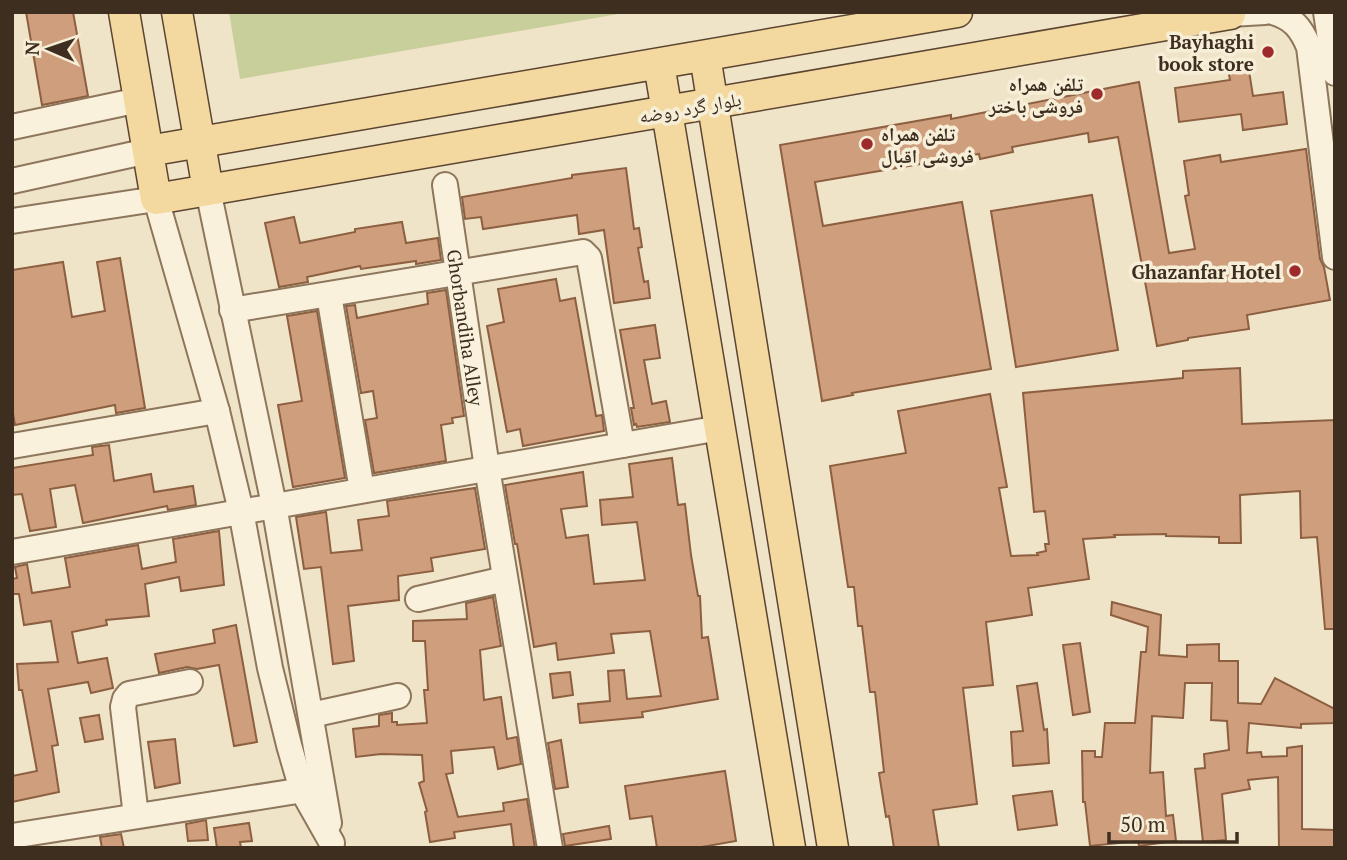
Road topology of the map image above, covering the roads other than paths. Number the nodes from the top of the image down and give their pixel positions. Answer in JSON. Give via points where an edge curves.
{"nodes":[{"id":1,"x":124,"y":12,"type":"edge"},
{"id":2,"x":177,"y":12,"type":"edge"},
{"id":3,"x":957,"y":12,"type":"edge"},
{"id":4,"x":1265,"y":12,"type":"edge"},
{"id":5,"x":1273,"y":12,"type":"edge"},
{"id":6,"x":1326,"y":12,"type":"edge"},
{"id":7,"x":1230,"y":13,"type":"edge"},
{"id":8,"x":1172,"y":18,"type":"edge"},
{"id":9,"x":1301,"y":18,"type":"edge"},
{"id":10,"x":705,"y":56,"type":"junction"},
{"id":11,"x":659,"y":64,"type":"junction"},
{"id":12,"x":1335,"y":73,"type":"edge"},
{"id":13,"x":139,"y":100,"type":"junction"},
{"id":14,"x":712,"y":103,"type":"junction"},
{"id":15,"x":667,"y":111,"type":"junction"},
{"id":16,"x":12,"y":127,"type":"edge"},
{"id":17,"x":200,"y":142,"type":"junction"},
{"id":18,"x":148,"y":151,"type":"junction"},
{"id":19,"x":12,"y":181,"type":"edge"},
{"id":20,"x":445,"y":185,"type":"dead end"},
{"id":21,"x":208,"y":190,"type":"junction"},
{"id":22,"x":156,"y":199,"type":"junction"},
{"id":23,"x":12,"y":221,"type":"edge"},
{"id":24,"x":1335,"y":257,"type":"edge"},
{"id":25,"x":458,"y":273,"type":"junction"},
{"id":26,"x":329,"y":295,"type":"junction"},
{"id":27,"x":232,"y":310,"type":"junction"},
{"id":28,"x":217,"y":411,"type":"junction"},
{"id":29,"x":720,"y":428,"type":"junction"},
{"id":30,"x":622,"y":445,"type":"junction"},
{"id":31,"x":12,"y":446,"type":"edge"},
{"id":32,"x":487,"y":468,"type":"junction"},
{"id":33,"x":362,"y":490,"type":"junction"},
{"id":34,"x":274,"y":505,"type":"junction"},
{"id":35,"x":241,"y":511,"type":"junction"},
{"id":36,"x":12,"y":552,"type":"edge"},
{"id":37,"x":505,"y":579,"type":"junction"},
{"id":38,"x":418,"y":599,"type":"dead end"},
{"id":39,"x":190,"y":682,"type":"dead end"},
{"id":40,"x":398,"y":696,"type":"dead end"},
{"id":41,"x":311,"y":715,"type":"junction"},
{"id":42,"x":312,"y":788,"type":"junction"},
{"id":43,"x":136,"y":816,"type":"junction"},
{"id":44,"x":12,"y":836,"type":"edge"},
{"id":45,"x":332,"y":845,"type":"edge"},
{"id":46,"x":550,"y":848,"type":"edge"},
{"id":47,"x":790,"y":848,"type":"edge"},
{"id":48,"x":833,"y":848,"type":"edge"}],
"edges":[{"from":1,"to":13,"type":"main road"},
{"from":2,"to":17,"type":"main road"},
{"from":3,"to":10,"type":"main road"},
{"from":4,"to":7,"type":"street"},
{"from":5,"to":9,"type":"street"},
{"from":6,"to":12,"type":"street"},
{"from":7,"to":8,"type":"main road","name":"بلوار گرد روضه"},
{"from":8,"to":14,"type":"main road","name":"بلوار گرد روضه"},
{"from":9,"to":24,"type":"street","via":[[1309,47]]},
{"from":10,"to":11,"type":"main road"},
{"from":10,"to":14,"type":"main road"},
{"from":11,"to":15,"type":"main road"},
{"from":11,"to":17,"type":"main road"},
{"from":13,"to":16,"type":"street"},
{"from":13,"to":18,"type":"main road"},
{"from":14,"to":15,"type":"main road","name":"بلوار گرد روضه"},
{"from":14,"to":48,"type":"main road"},
{"from":15,"to":21,"type":"main road","name":"بلوار گرد روضه"},
{"from":15,"to":29,"type":"main road"},
{"from":17,"to":18,"type":"main road"},
{"from":17,"to":21,"type":"main road"},
{"from":18,"to":19,"type":"street"},
{"from":18,"to":22,"type":"main road"},
{"from":20,"to":25,"type":"street","name":"Ghorbandiha Alley"},
{"from":21,"to":22,"type":"main road","name":"بلوار گرد روضه"},
{"from":21,"to":27,"type":"street"},
{"from":22,"to":23,"type":"street"},
{"from":22,"to":28,"type":"street"},
{"from":25,"to":26,"type":"street"},
{"from":25,"to":30,"type":"street","via":[[587,253]]},
{"from":25,"to":32,"type":"street","name":"Ghorbandiha Alley"},
{"from":26,"to":27,"type":"street"},
{"from":26,"to":33,"type":"street"},
{"from":27,"to":34,"type":"street"},
{"from":28,"to":31,"type":"street"},
{"from":28,"to":35,"type":"street"},
{"from":29,"to":30,"type":"street"},
{"from":29,"to":47,"type":"main road"},
{"from":30,"to":32,"type":"street"},
{"from":32,"to":33,"type":"street"},
{"from":32,"to":37,"type":"street","name":"Ghorbandiha Alley"},
{"from":33,"to":34,"type":"street"},
{"from":34,"to":35,"type":"street"},
{"from":34,"to":41,"type":"street"},
{"from":35,"to":36,"type":"street"},
{"from":35,"to":42,"type":"street","via":[[270,668]]},
{"from":37,"to":38,"type":"street"},
{"from":37,"to":46,"type":"street","name":"Ghorbandiha Alley"},
{"from":39,"to":43,"type":"street","via":[[129,694],[125,699]]},
{"from":40,"to":41,"type":"street"},
{"from":41,"to":42,"type":"street"},
{"from":42,"to":43,"type":"street"},
{"from":42,"to":45,"type":"street"},
{"from":43,"to":44,"type":"street"}]}
